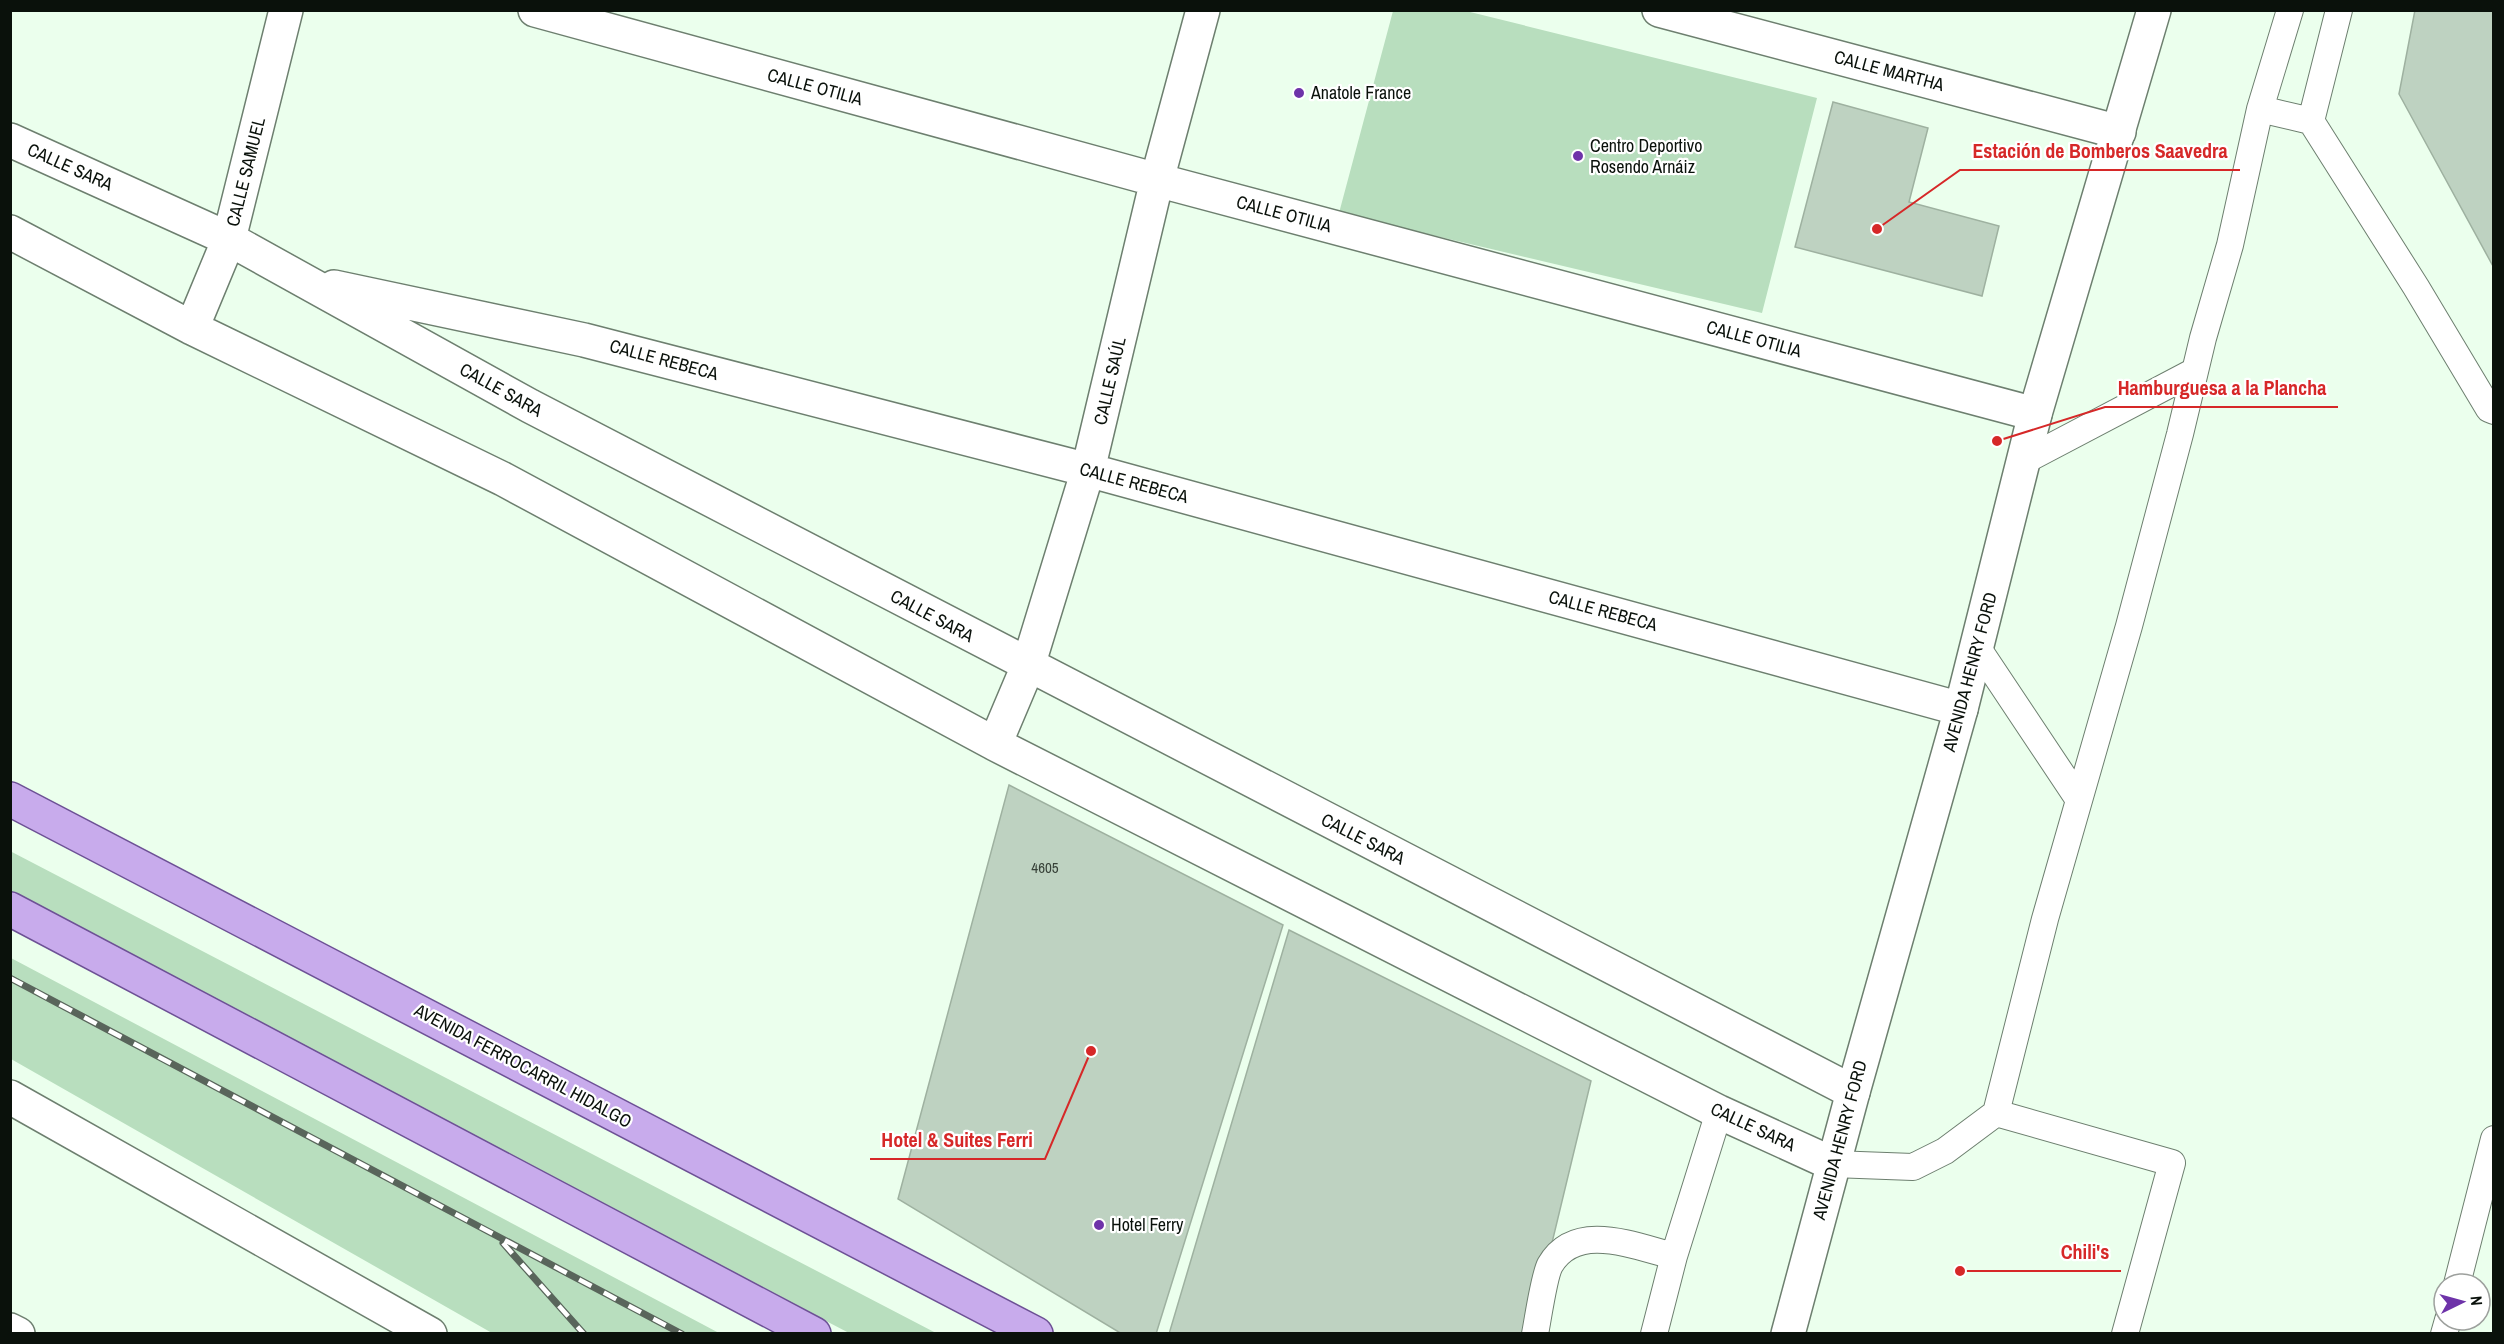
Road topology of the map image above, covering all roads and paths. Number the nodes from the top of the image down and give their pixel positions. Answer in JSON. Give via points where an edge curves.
{"nodes":[{"id":1,"x":286,"y":10,"type":"edge"},
{"id":2,"x":535,"y":10,"type":"edge"},
{"id":3,"x":1203,"y":10,"type":"edge"},
{"id":4,"x":1659,"y":10,"type":"edge"},
{"id":5,"x":2154,"y":10,"type":"edge"},
{"id":6,"x":2290,"y":10,"type":"edge"},
{"id":7,"x":2339,"y":10,"type":"edge"},
{"id":8,"x":2260,"y":109,"type":"junction"},
{"id":9,"x":2311,"y":121,"type":"junction"},
{"id":10,"x":2119,"y":132,"type":"junction"},
{"id":11,"x":10,"y":140,"type":"edge"},
{"id":12,"x":1157,"y":180,"type":"junction"},
{"id":13,"x":10,"y":232,"type":"edge"},
{"id":14,"x":229,"y":239,"type":"junction"},
{"id":15,"x":302,"y":280,"type":"junction"},
{"id":16,"x":192,"y":328,"type":"junction"},
{"id":17,"x":2195,"y":371,"type":"junction"},
{"id":18,"x":2493,"y":411,"type":"edge"},
{"id":19,"x":2035,"y":414,"type":"junction"},
{"id":20,"x":2024,"y":461,"type":"junction"},
{"id":21,"x":1088,"y":470,"type":"junction"},
{"id":22,"x":1977,"y":647,"type":"junction"},
{"id":23,"x":1028,"y":666,"type":"junction"},
{"id":24,"x":1961,"y":709,"type":"junction"},
{"id":25,"x":995,"y":744,"type":"junction"},
{"id":26,"x":10,"y":800,"type":"edge"},
{"id":27,"x":2079,"y":800,"type":"junction"},
{"id":28,"x":10,"y":909,"type":"edge"},
{"id":29,"x":1852,"y":1092,"type":"junction"},
{"id":30,"x":10,"y":1097,"type":"edge"},
{"id":31,"x":1719,"y":1112,"type":"junction"},
{"id":32,"x":1996,"y":1113,"type":"junction"},
{"id":33,"x":2493,"y":1139,"type":"edge"},
{"id":34,"x":1833,"y":1164,"type":"junction"},
{"id":35,"x":1674,"y":1256,"type":"junction"},
{"id":36,"x":2460,"y":1272,"type":"edge"},
{"id":37,"x":393,"y":1324,"type":"edge"},
{"id":38,"x":10,"y":1330,"type":"edge"},
{"id":39,"x":18,"y":1334,"type":"edge"},
{"id":40,"x":430,"y":1334,"type":"edge"},
{"id":41,"x":814,"y":1334,"type":"edge"},
{"id":42,"x":1036,"y":1334,"type":"edge"},
{"id":43,"x":1535,"y":1334,"type":"edge"},
{"id":44,"x":1654,"y":1334,"type":"edge"},
{"id":45,"x":1788,"y":1334,"type":"edge"},
{"id":46,"x":2125,"y":1334,"type":"edge"}],
"edges":[{"from":1,"to":14,"type":"street","name":"CALLE SAMUEL"},
{"from":2,"to":12,"type":"street","name":"CALLE OTILIA"},
{"from":3,"to":12,"type":"street","name":"CALLE SAÚL"},
{"from":4,"to":10,"type":"street","name":"CALLE MARTHA"},
{"from":5,"to":10,"type":"street","name":"AVENIDA HENRY FORD"},
{"from":6,"to":8,"type":"lane"},
{"from":7,"to":9,"type":"lane"},
{"from":8,"to":9,"type":"lane"},
{"from":8,"to":17,"type":"lane","via":[[2230,245]]},
{"from":9,"to":18,"type":"lane"},
{"from":10,"to":19,"type":"street","name":"AVENIDA HENRY FORD"},
{"from":11,"to":14,"type":"street","name":"CALLE SARA"},
{"from":12,"to":19,"type":"street","name":"CALLE OTILIA"},
{"from":12,"to":21,"type":"street","name":"CALLE SAÚL"},
{"from":13,"to":16,"type":"street","name":"CALLE SARA"},
{"from":14,"to":15,"type":"street","name":"CALLE SARA"},
{"from":14,"to":16,"type":"street","name":"CALLE SAMUEL"},
{"from":15,"to":21,"type":"street","name":"CALLE REBECA","via":[[584,340]]},
{"from":15,"to":23,"type":"street","name":"CALLE SARA","via":[[530,406]]},
{"from":16,"to":25,"type":"street","name":"CALLE SARA","via":[[503,479]]},
{"from":17,"to":20,"type":"lane"},
{"from":17,"to":27,"type":"lane"},
{"from":19,"to":20,"type":"street","name":"AVENIDA HENRY FORD"},
{"from":20,"to":22,"type":"street","name":"AVENIDA HENRY FORD"},
{"from":21,"to":23,"type":"street","name":"CALLE SAÚL"},
{"from":21,"to":24,"type":"street","name":"CALLE REBECA"},
{"from":22,"to":24,"type":"street","name":"AVENIDA HENRY FORD"},
{"from":22,"to":27,"type":"lane"},
{"from":23,"to":25,"type":"street","name":"CALLE SAÚL"},
{"from":23,"to":29,"type":"street","name":"CALLE SARA"},
{"from":24,"to":29,"type":"street","name":"AVENIDA HENRY FORD"},
{"from":25,"to":31,"type":"street","name":"CALLE SARA"},
{"from":26,"to":42,"type":"main road","name":"AVENIDA FERROCARRIL HIDALGO"},
{"from":27,"to":32,"type":"lane"},
{"from":28,"to":41,"type":"main road"},
{"from":29,"to":34,"type":"street","name":"AVENIDA HENRY FORD"},
{"from":30,"to":37,"type":"street"},
{"from":31,"to":34,"type":"street","name":"CALLE SARA"},
{"from":31,"to":35,"type":"lane"},
{"from":32,"to":34,"type":"lane","via":[[1946,1151],[1913,1167]]},
{"from":32,"to":46,"type":"lane","via":[[2172,1163]]},
{"from":33,"to":36,"type":"lane"},
{"from":34,"to":45,"type":"street","name":"AVENIDA HENRY FORD"},
{"from":35,"to":43,"type":"lane","via":[[1606,1239],[1575,1243],[1550,1266]]},
{"from":35,"to":44,"type":"lane"},
{"from":37,"to":40,"type":"street"},
{"from":38,"to":39,"type":"street"}]}
